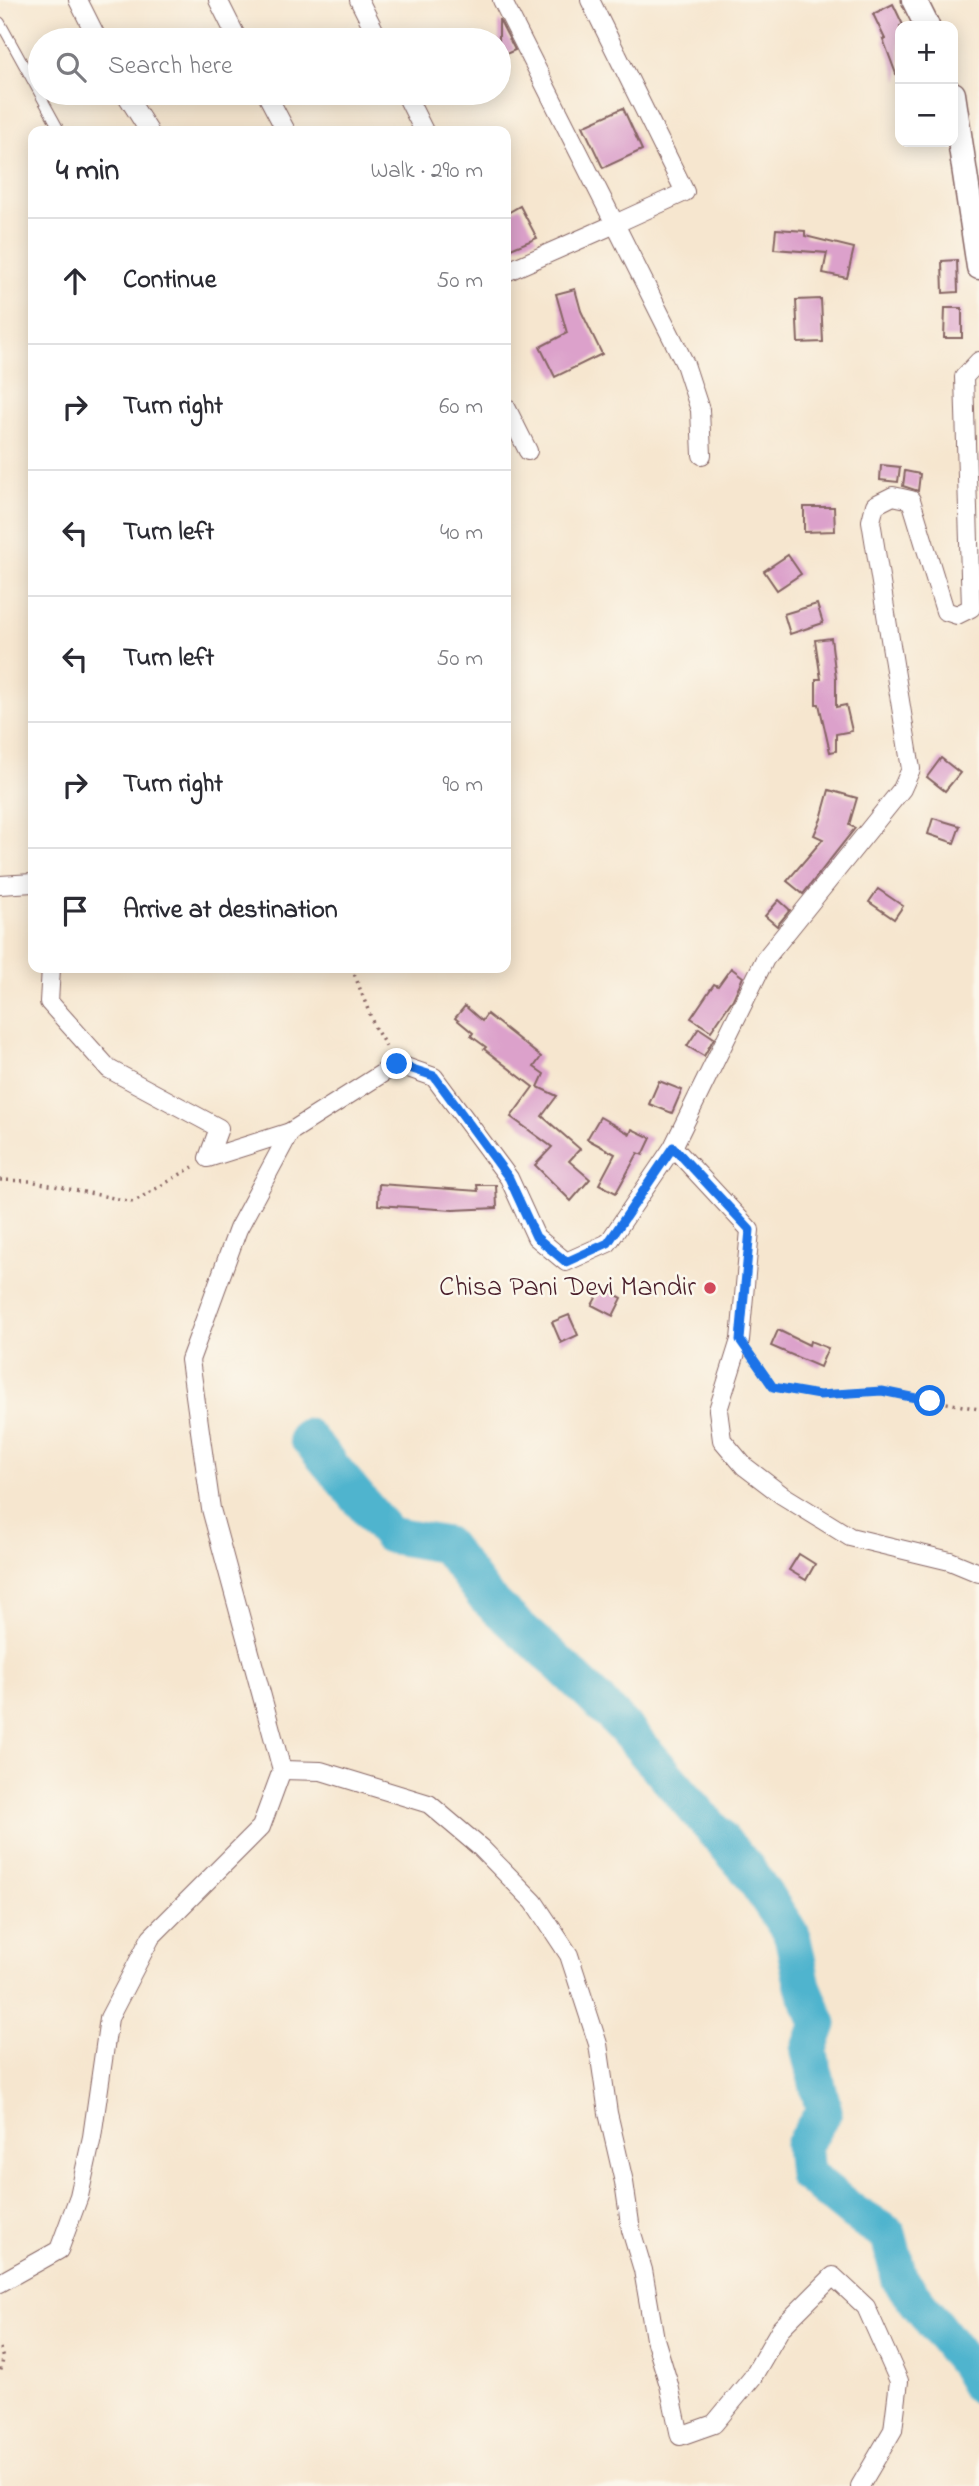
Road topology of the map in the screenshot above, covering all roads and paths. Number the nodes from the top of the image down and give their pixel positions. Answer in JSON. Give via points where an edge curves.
{"nodes":[{"id":1,"x":78,"y":0,"type":"edge"},
{"id":2,"x":218,"y":0,"type":"edge"},
{"id":3,"x":359,"y":0,"type":"edge"},
{"id":4,"x":502,"y":0,"type":"edge"},
{"id":5,"x":590,"y":0,"type":"edge"},
{"id":6,"x":914,"y":0,"type":"edge"},
{"id":7,"x":924,"y":21,"type":"edge"},
{"id":8,"x":0,"y":22,"type":"edge"},
{"id":9,"x":92,"y":28,"type":"edge"},
{"id":10,"x":232,"y":28,"type":"edge"},
{"id":11,"x":373,"y":28,"type":"edge"},
{"id":12,"x":28,"y":73,"type":"edge"},
{"id":13,"x":46,"y":105,"type":"edge"},
{"id":14,"x":133,"y":105,"type":"edge"},
{"id":15,"x":272,"y":105,"type":"edge"},
{"id":16,"x":411,"y":105,"type":"edge"},
{"id":17,"x":958,"y":124,"type":"edge"},
{"id":18,"x":57,"y":126,"type":"edge"},
{"id":19,"x":146,"y":126,"type":"edge"},
{"id":20,"x":283,"y":126,"type":"edge"},
{"id":21,"x":422,"y":126,"type":"edge"},
{"id":22,"x":615,"y":224,"type":"junction"},
{"id":23,"x":979,"y":267,"type":"edge"},
{"id":24,"x":511,"y":270,"type":"edge"},
{"id":25,"x":979,"y":361,"type":"edge"},
{"id":26,"x":511,"y":417,"type":"edge"},
{"id":27,"x":528,"y":451,"type":"dead end"},
{"id":28,"x":702,"y":455,"type":"dead end"},
{"id":29,"x":28,"y":883,"type":"edge"},
{"id":30,"x":0,"y":885,"type":"edge"},
{"id":31,"x":51,"y":973,"type":"edge"},
{"id":32,"x":354,"y":973,"type":"edge"},
{"id":33,"x":397,"y":1064,"type":"junction"},
{"id":34,"x":290,"y":1132,"type":"junction"},
{"id":35,"x":673,"y":1147,"type":"junction"},
{"id":36,"x":208,"y":1158,"type":"junction"},
{"id":37,"x":0,"y":1180,"type":"edge"},
{"id":38,"x":740,"y":1340,"type":"junction"},
{"id":39,"x":979,"y":1409,"type":"edge"},
{"id":40,"x":979,"y":1573,"type":"edge"},
{"id":41,"x":282,"y":1770,"type":"junction"},
{"id":42,"x":0,"y":2283,"type":"edge"},
{"id":43,"x":0,"y":2348,"type":"edge"},
{"id":44,"x":0,"y":2375,"type":"edge"},
{"id":45,"x":860,"y":2486,"type":"edge"}],
"edges":[{"from":1,"to":9,"type":"street"},
{"from":2,"to":10,"type":"street"},
{"from":3,"to":11,"type":"street"},
{"from":4,"to":22,"type":"street"},
{"from":5,"to":22,"type":"street","via":[[685,192]]},
{"from":6,"to":7,"type":"street"},
{"from":8,"to":12,"type":"lane"},
{"from":13,"to":18,"type":"lane"},
{"from":14,"to":19,"type":"street"},
{"from":15,"to":20,"type":"street"},
{"from":16,"to":21,"type":"street"},
{"from":17,"to":23,"type":"street"},
{"from":22,"to":24,"type":"street"},
{"from":22,"to":28,"type":"street","via":[[685,364],[700,410]]},
{"from":25,"to":35,"type":"street","via":[[964,377],[971,608],[957,615],[945,611],[911,500],[893,496],[875,505],[871,522],[911,769],[902,789],[765,959]]},
{"from":26,"to":27,"type":"street"},
{"from":29,"to":30,"type":"street"},
{"from":31,"to":36,"type":"street","via":[[49,1002],[109,1069],[219,1128]]},
{"from":32,"to":33,"type":"path","via":[[375,1028]]},
{"from":33,"to":34,"type":"street"},
{"from":33,"to":35,"type":"street","via":[[434,1076],[509,1178],[536,1237],[566,1262],[608,1243]]},
{"from":34,"to":36,"type":"street"},
{"from":34,"to":41,"type":"street","via":[[238,1229],[190,1360],[211,1509]]},
{"from":35,"to":38,"type":"street","via":[[750,1230]]},
{"from":36,"to":37,"type":"path","via":[[133,1202],[30,1181]]},
{"from":38,"to":39,"type":"path","via":[[773,1387],[819,1395],[882,1391]]},
{"from":38,"to":40,"type":"street","via":[[718,1410],[722,1440],[744,1466],[850,1537],[950,1560]]},
{"from":41,"to":42,"type":"street","via":[[261,1827],[151,1937],[109,2018],[92,2137],[79,2196],[59,2250]]},
{"from":41,"to":45,"type":"street","via":[[321,1771],[429,1804],[534,1902],[569,1955],[598,2044],[631,2230],[680,2436],[714,2424],[752,2378],[781,2328],[833,2276],[866,2307],[899,2381],[893,2430]]},
{"from":43,"to":44,"type":"path"}]}
